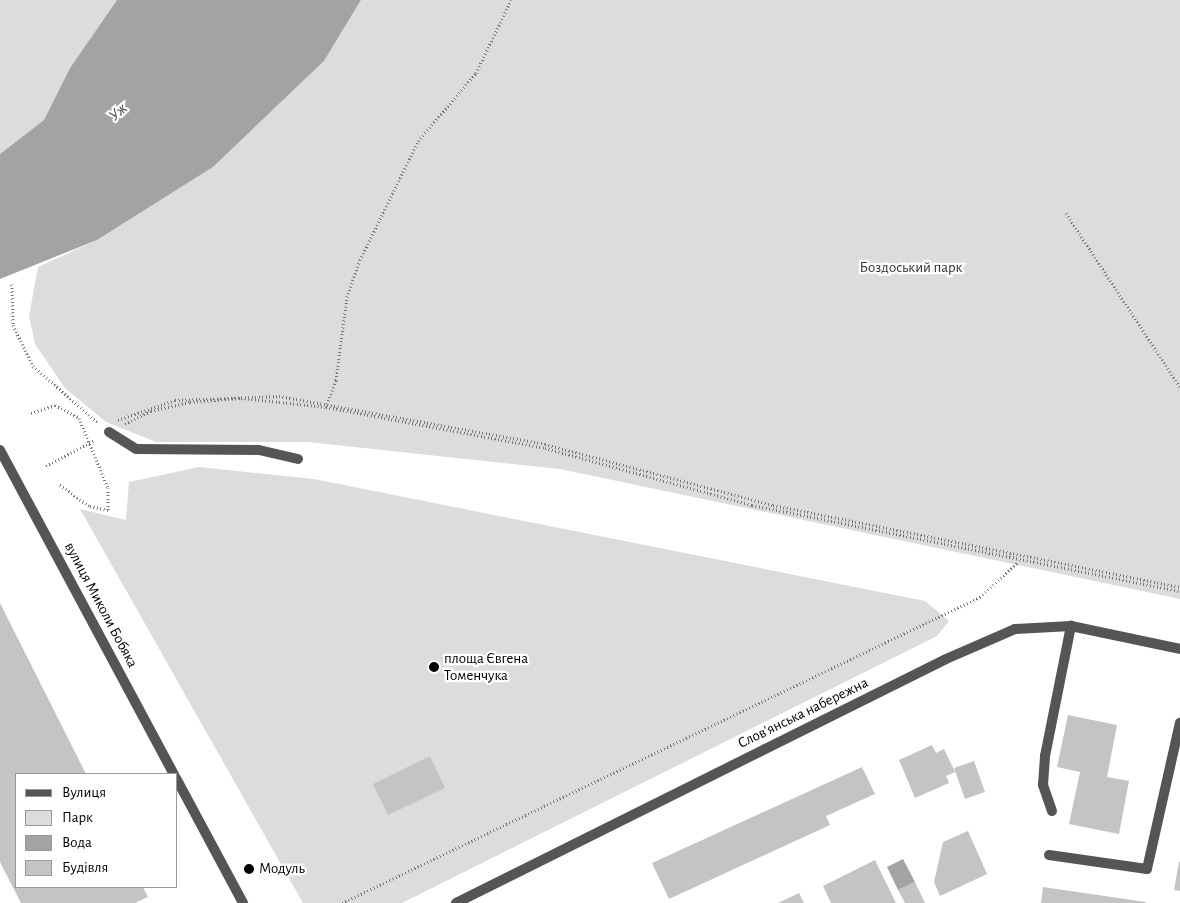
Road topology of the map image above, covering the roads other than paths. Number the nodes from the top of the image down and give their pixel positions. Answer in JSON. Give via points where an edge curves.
{"nodes":[{"id":1,"x":106,"y":430,"type":"road end"},
{"id":2,"x":0,"y":450,"type":"edge"},
{"id":3,"x":298,"y":459,"type":"dead end"},
{"id":4,"x":1071,"y":626,"type":"junction"},
{"id":5,"x":1180,"y":649,"type":"edge"},
{"id":6,"x":1180,"y":725,"type":"edge"},
{"id":7,"x":173,"y":773,"type":"edge"},
{"id":8,"x":178,"y":782,"type":"edge"},
{"id":9,"x":1052,"y":811,"type":"dead end"},
{"id":10,"x":1049,"y":855,"type":"dead end"},
{"id":11,"x":243,"y":903,"type":"edge"},
{"id":12,"x":456,"y":903,"type":"edge"}],
"edges":[{"from":1,"to":3,"type":"street","via":[[136,449],[259,450]]},
{"from":2,"to":7,"type":"street","name":"вулиця Миколи Бобяка"},
{"from":4,"to":5,"type":"street","name":"Словʼянська набережна"},
{"from":4,"to":9,"type":"street","via":[[1045,756],[1043,785]]},
{"from":4,"to":12,"type":"street","name":"Словʼянська набережна","via":[[1015,629],[979,643]]},
{"from":6,"to":10,"type":"street","via":[[1147,869]]},
{"from":8,"to":11,"type":"street"}]}
